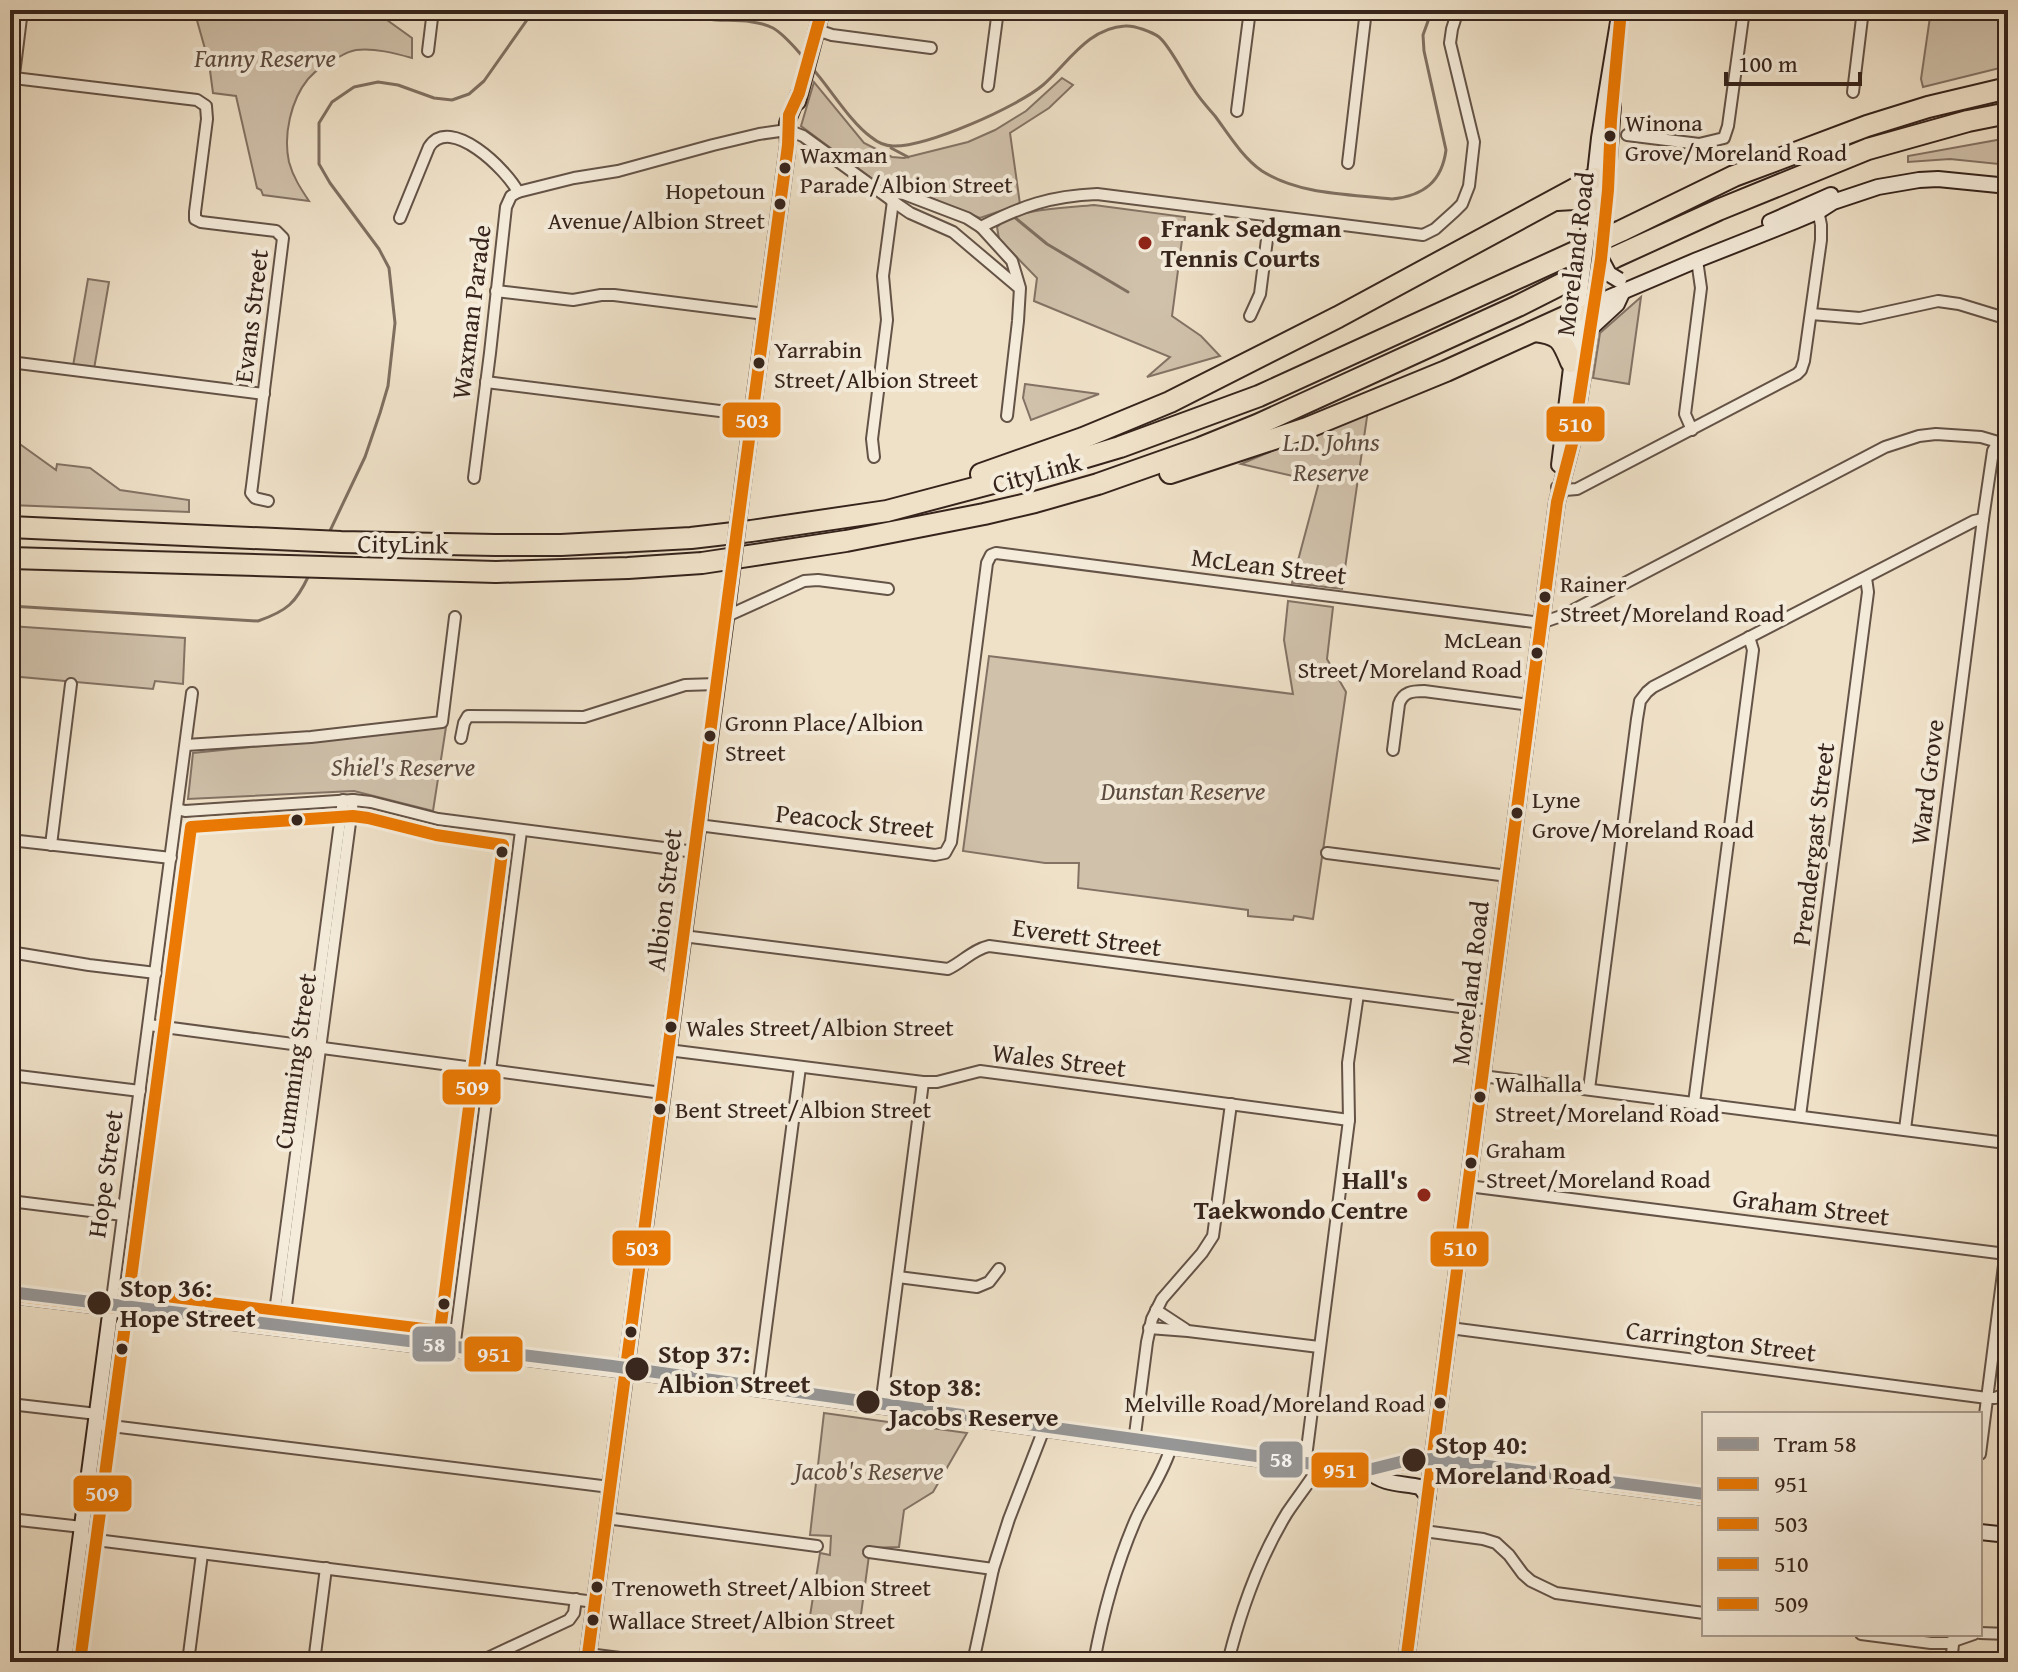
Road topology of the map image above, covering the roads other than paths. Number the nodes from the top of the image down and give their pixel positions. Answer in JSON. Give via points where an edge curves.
{"nodes":[{"id":1,"x":22,"y":10,"type":"edge"},
{"id":2,"x":433,"y":10,"type":"edge"},
{"id":3,"x":822,"y":10,"type":"edge"},
{"id":4,"x":998,"y":10,"type":"edge"},
{"id":5,"x":1250,"y":10,"type":"edge"},
{"id":6,"x":1366,"y":10,"type":"edge"},
{"id":7,"x":1458,"y":10,"type":"edge"},
{"id":8,"x":1620,"y":10,"type":"edge"},
{"id":9,"x":1744,"y":10,"type":"edge"},
{"id":10,"x":1863,"y":10,"type":"edge"},
{"id":11,"x":817,"y":26,"type":"junction"},
{"id":12,"x":931,"y":48,"type":"dead end"},
{"id":13,"x":428,"y":51,"type":"dead end"},
{"id":14,"x":14,"y":78,"type":"junction"},
{"id":15,"x":988,"y":86,"type":"dead end"},
{"id":16,"x":2008,"y":88,"type":"edge"},
{"id":17,"x":1853,"y":92,"type":"dead end"},
{"id":18,"x":10,"y":107,"type":"edge"},
{"id":19,"x":1237,"y":111,"type":"dead end"},
{"id":20,"x":2008,"y":113,"type":"edge"},
{"id":21,"x":1627,"y":135,"type":"dead end"},
{"id":22,"x":789,"y":136,"type":"junction"},
{"id":23,"x":1348,"y":163,"type":"dead end"},
{"id":24,"x":1595,"y":178,"type":"junction"},
{"id":25,"x":2008,"y":179,"type":"edge"},
{"id":26,"x":2008,"y":186,"type":"edge"},
{"id":27,"x":518,"y":192,"type":"junction"},
{"id":28,"x":891,"y":200,"type":"junction"},
{"id":29,"x":1818,"y":206,"type":"junction"},
{"id":30,"x":1542,"y":207,"type":"junction"},
{"id":31,"x":1596,"y":213,"type":"junction"},
{"id":32,"x":1270,"y":216,"type":"junction"},
{"id":33,"x":400,"y":218,"type":"dead end"},
{"id":34,"x":981,"y":227,"type":"junction"},
{"id":35,"x":1601,"y":259,"type":"junction"},
{"id":36,"x":1697,"y":260,"type":"junction"},
{"id":37,"x":1621,"y":286,"type":"junction"},
{"id":38,"x":1020,"y":288,"type":"junction"},
{"id":39,"x":496,"y":291,"type":"junction"},
{"id":40,"x":1587,"y":302,"type":"junction"},
{"id":41,"x":765,"y":314,"type":"junction"},
{"id":42,"x":1811,"y":314,"type":"junction"},
{"id":43,"x":1250,"y":316,"type":"dead end"},
{"id":44,"x":2008,"y":319,"type":"edge"},
{"id":45,"x":1591,"y":328,"type":"junction"},
{"id":46,"x":1535,"y":331,"type":"junction"},
{"id":47,"x":10,"y":362,"type":"edge"},
{"id":48,"x":1571,"y":362,"type":"junction"},
{"id":49,"x":486,"y":382,"type":"junction"},
{"id":50,"x":264,"y":394,"type":"junction"},
{"id":51,"x":752,"y":415,"type":"junction"},
{"id":52,"x":1007,"y":416,"type":"dead end"},
{"id":53,"x":1692,"y":430,"type":"junction"},
{"id":54,"x":2003,"y":441,"type":"edge"},
{"id":55,"x":874,"y":457,"type":"dead end"},
{"id":56,"x":474,"y":478,"type":"dead end"},
{"id":57,"x":1558,"y":492,"type":"junction"},
{"id":58,"x":268,"y":501,"type":"dead end"},
{"id":59,"x":1983,"y":519,"type":"junction"},
{"id":60,"x":820,"y":521,"type":"junction"},
{"id":61,"x":10,"y":527,"type":"edge"},
{"id":62,"x":909,"y":530,"type":"junction"},
{"id":63,"x":991,"y":555,"type":"joint"},
{"id":64,"x":10,"y":558,"type":"edge"},
{"id":65,"x":1866,"y":578,"type":"junction"},
{"id":66,"x":888,"y":589,"type":"dead end"},
{"id":67,"x":726,"y":610,"type":"junction"},
{"id":68,"x":455,"y":617,"type":"dead end"},
{"id":69,"x":1541,"y":623,"type":"junction"},
{"id":70,"x":1749,"y":637,"type":"junction"},
{"id":71,"x":71,"y":684,"type":"dead end"},
{"id":72,"x":717,"y":684,"type":"junction"},
{"id":73,"x":192,"y":693,"type":"dead end"},
{"id":74,"x":1530,"y":705,"type":"junction"},
{"id":75,"x":461,"y":738,"type":"dead end"},
{"id":76,"x":186,"y":745,"type":"junction"},
{"id":77,"x":1393,"y":750,"type":"dead end"},
{"id":78,"x":348,"y":800,"type":"junction"},
{"id":79,"x":177,"y":809,"type":"junction"},
{"id":80,"x":698,"y":825,"type":"junction"},
{"id":81,"x":521,"y":831,"type":"junction"},
{"id":82,"x":10,"y":840,"type":"edge"},
{"id":83,"x":51,"y":845,"type":"junction"},
{"id":84,"x":695,"y":852,"type":"junction"},
{"id":85,"x":1327,"y":853,"type":"dead end"},
{"id":86,"x":171,"y":858,"type":"junction"},
{"id":87,"x":1508,"y":876,"type":"junction"},
{"id":88,"x":683,"y":936,"type":"junction"},
{"id":89,"x":10,"y":952,"type":"edge"},
{"id":90,"x":156,"y":973,"type":"junction"},
{"id":91,"x":1358,"y":994,"type":"junction"},
{"id":92,"x":1491,"y":1011,"type":"junction"},
{"id":93,"x":149,"y":1025,"type":"junction"},
{"id":94,"x":315,"y":1047,"type":"junction"},
{"id":95,"x":668,"y":1050,"type":"junction"},
{"id":96,"x":800,"y":1067,"type":"junction"},
{"id":97,"x":491,"y":1070,"type":"junction"},
{"id":98,"x":10,"y":1075,"type":"edge"},
{"id":99,"x":1482,"y":1076,"type":"junction"},
{"id":100,"x":923,"y":1082,"type":"junction"},
{"id":101,"x":1589,"y":1089,"type":"junction"},
{"id":102,"x":140,"y":1091,"type":"junction"},
{"id":103,"x":662,"y":1093,"type":"junction"},
{"id":104,"x":1694,"y":1103,"type":"junction"},
{"id":105,"x":1231,"y":1104,"type":"junction"},
{"id":106,"x":1800,"y":1116,"type":"junction"},
{"id":107,"x":1349,"y":1120,"type":"junction"},
{"id":108,"x":1905,"y":1129,"type":"junction"},
{"id":109,"x":2008,"y":1141,"type":"edge"},
{"id":110,"x":1468,"y":1186,"type":"junction"},
{"id":111,"x":10,"y":1201,"type":"edge"},
{"id":112,"x":123,"y":1215,"type":"junction"},
{"id":113,"x":2008,"y":1234,"type":"edge"},
{"id":114,"x":2006,"y":1254,"type":"junction"},
{"id":115,"x":999,"y":1269,"type":"dead end"},
{"id":116,"x":898,"y":1277,"type":"junction"},
{"id":117,"x":10,"y":1295,"type":"edge"},
{"id":118,"x":111,"y":1307,"type":"junction"},
{"id":119,"x":1156,"y":1310,"type":"junction"},
{"id":120,"x":278,"y":1328,"type":"junction"},
{"id":121,"x":1149,"y":1328,"type":"junction"},
{"id":122,"x":1450,"y":1328,"type":"junction"},
{"id":123,"x":1188,"y":1331,"type":"junction"},
{"id":124,"x":1319,"y":1347,"type":"junction"},
{"id":125,"x":454,"y":1349,"type":"junction"},
{"id":126,"x":626,"y":1370,"type":"junction"},
{"id":127,"x":758,"y":1389,"type":"junction"},
{"id":128,"x":2008,"y":1393,"type":"edge"},
{"id":129,"x":1987,"y":1398,"type":"junction"},
{"id":130,"x":10,"y":1404,"type":"edge"},
{"id":131,"x":881,"y":1406,"type":"junction"},
{"id":132,"x":96,"y":1419,"type":"junction"},
{"id":133,"x":1044,"y":1429,"type":"junction"},
{"id":134,"x":1982,"y":1438,"type":"edge"},
{"id":135,"x":1134,"y":1442,"type":"junction"},
{"id":136,"x":1171,"y":1447,"type":"junction"},
{"id":137,"x":1432,"y":1461,"type":"junction"},
{"id":138,"x":1312,"y":1466,"type":"junction"},
{"id":139,"x":1369,"y":1471,"type":"junction"},
{"id":140,"x":610,"y":1487,"type":"junction"},
{"id":141,"x":1428,"y":1497,"type":"junction"},
{"id":142,"x":1702,"y":1497,"type":"edge"},
{"id":143,"x":606,"y":1518,"type":"junction"},
{"id":144,"x":10,"y":1519,"type":"edge"},
{"id":145,"x":1424,"y":1531,"type":"junction"},
{"id":146,"x":81,"y":1532,"type":"junction"},
{"id":147,"x":1982,"y":1532,"type":"edge"},
{"id":148,"x":2008,"y":1535,"type":"edge"},
{"id":149,"x":817,"y":1546,"type":"dead end"},
{"id":150,"x":869,"y":1552,"type":"dead end"},
{"id":151,"x":202,"y":1554,"type":"junction"},
{"id":152,"x":326,"y":1568,"type":"junction"},
{"id":153,"x":993,"y":1569,"type":"junction"},
{"id":154,"x":576,"y":1599,"type":"junction"},
{"id":155,"x":595,"y":1602,"type":"junction"},
{"id":156,"x":1702,"y":1613,"type":"edge"},
{"id":157,"x":1982,"y":1633,"type":"edge"},
{"id":158,"x":2008,"y":1634,"type":"edge"},
{"id":159,"x":1877,"y":1636,"type":"edge"},
{"id":160,"x":1954,"y":1637,"type":"edge"},
{"id":161,"x":588,"y":1658,"type":"edge"},
{"id":162,"x":10,"y":1659,"type":"edge"},
{"id":163,"x":34,"y":1662,"type":"edge"},
{"id":164,"x":64,"y":1662,"type":"edge"},
{"id":165,"x":188,"y":1662,"type":"edge"},
{"id":166,"x":314,"y":1662,"type":"edge"},
{"id":167,"x":479,"y":1662,"type":"edge"},
{"id":168,"x":652,"y":1662,"type":"edge"},
{"id":169,"x":973,"y":1662,"type":"edge"},
{"id":170,"x":1094,"y":1662,"type":"edge"},
{"id":171,"x":1228,"y":1662,"type":"edge"},
{"id":172,"x":1406,"y":1662,"type":"edge"},
{"id":173,"x":1951,"y":1662,"type":"edge"}],
"edges":[{"from":1,"to":14,"type":"street"},
{"from":2,"to":13,"type":"street"},
{"from":3,"to":11,"type":"main road","name":"Albion Street"},
{"from":4,"to":15,"type":"street"},
{"from":5,"to":19,"type":"street"},
{"from":6,"to":23,"type":"street"},
{"from":7,"to":32,"type":"street","via":[[1451,50],[1474,142],[1462,204],[1423,235]]},
{"from":8,"to":24,"type":"main road","name":"Moreland Road"},
{"from":8,"to":31,"type":"main road","name":"Moreland Road"},
{"from":9,"to":21,"type":"street","via":[[1724,138],[1699,144]]},
{"from":10,"to":17,"type":"street"},
{"from":11,"to":12,"type":"street","via":[[832,35]]},
{"from":11,"to":22,"type":"main road","name":"Albion Street","via":[[789,115]]},
{"from":14,"to":18,"type":"street"},
{"from":14,"to":50,"type":"street","name":"Evans Street","via":[[197,100],[206,106],[195,219],[276,231],[283,238]]},
{"from":16,"to":60,"type":"highway","name":"CityLink","via":[[1867,126],[1749,170],[1282,385],[1120,447],[887,511]]},
{"from":20,"to":62,"type":"highway","name":"CityLink","via":[[1868,149],[1718,210],[1200,448],[1035,502]]},
{"from":22,"to":27,"type":"street","via":[[759,134]]},
{"from":22,"to":28,"type":"street","via":[[803,136]]},
{"from":22,"to":41,"type":"main road","name":"Albion Street"},
{"from":24,"to":30,"type":"highway"},
{"from":24,"to":31,"type":"main road","name":"Moreland Road"},
{"from":25,"to":29,"type":"main road","via":[[1918,173],[1872,181]]},
{"from":26,"to":29,"type":"main road","via":[[1910,181]]},
{"from":27,"to":33,"type":"street","via":[[471,143],[437,137]]},
{"from":27,"to":39,"type":"street","name":"Waxman Parade","via":[[506,207]]},
{"from":28,"to":34,"type":"street","via":[[904,194]]},
{"from":28,"to":38,"type":"street","via":[[953,232]]},
{"from":28,"to":55,"type":"street"},
{"from":29,"to":36,"type":"main road","via":[[1788,213]]},
{"from":29,"to":42,"type":"street","via":[[1822,231]]},
{"from":30,"to":31,"type":"highway","via":[[1579,200]]},
{"from":30,"to":60,"type":"highway","via":[[1170,402],[1028,458]]},
{"from":31,"to":35,"type":"main road","name":"Moreland Road","bridge":true,"via":[[1604,234]]},
{"from":31,"to":40,"type":"main road","name":"Moreland Road","bridge":true},
{"from":32,"to":34,"type":"street","via":[[1097,194],[1021,208]]},
{"from":32,"to":43,"type":"street","via":[[1260,294]]},
{"from":34,"to":38,"type":"street","via":[[1012,261]]},
{"from":35,"to":37,"type":"main road","bridge":true},
{"from":35,"to":40,"type":"main road","name":"Moreland Road","bridge":true},
{"from":36,"to":37,"type":"main road","via":[[1637,285]]},
{"from":36,"to":53,"type":"street","via":[[1701,288],[1685,414]]},
{"from":37,"to":40,"type":"main road"},
{"from":37,"to":45,"type":"main road","via":[[1617,304]]},
{"from":38,"to":52,"type":"street"},
{"from":39,"to":41,"type":"street","via":[[573,300],[614,295]]},
{"from":39,"to":49,"type":"street","name":"Waxman Parade"},
{"from":40,"to":45,"type":"main road","name":"Moreland Road"},
{"from":40,"to":46,"type":"highway"},
{"from":40,"to":48,"type":"main road","name":"Moreland Road"},
{"from":41,"to":51,"type":"main road","name":"Albion Street"},
{"from":42,"to":44,"type":"street","via":[[1860,318],[1938,301]]},
{"from":42,"to":53,"type":"street","via":[[1797,374]]},
{"from":45,"to":57,"type":"main road","name":"Moreland Road","via":[[1573,440]]},
{"from":46,"to":48,"type":"highway","via":[[1559,338]]},
{"from":46,"to":62,"type":"highway","via":[[1307,428],[1129,487],[1005,517]]},
{"from":47,"to":50,"type":"street"},
{"from":48,"to":57,"type":"main road","name":"Moreland Road"},
{"from":49,"to":51,"type":"street"},
{"from":49,"to":56,"type":"street","name":"Waxman Parade"},
{"from":50,"to":58,"type":"street","name":"Evans Street","via":[[251,493]]},
{"from":51,"to":67,"type":"main road","name":"Albion Street","bridge":true},
{"from":53,"to":57,"type":"street","via":[[1577,489]]},
{"from":54,"to":59,"type":"street","name":"Ward Grove","via":[[1993,451]]},
{"from":54,"to":69,"type":"street","via":[[1936,434],[1885,447]]},
{"from":57,"to":69,"type":"main road","name":"Moreland Road"},
{"from":59,"to":65,"type":"street"},
{"from":59,"to":108,"type":"street","name":"Ward Grove"},
{"from":60,"to":61,"type":"highway","name":"CityLink","via":[[691,538],[495,545]]},
{"from":62,"to":64,"type":"highway","name":"CityLink","via":[[702,563],[496,572]]},
{"from":63,"to":69,"type":"street","name":"McLean Street"},
{"from":63,"to":80,"type":"street","name":"Peacock Street","via":[[951,842],[945,853]]},
{"from":65,"to":70,"type":"street"},
{"from":65,"to":106,"type":"street","name":"Prendergast Street"},
{"from":66,"to":67,"type":"street","via":[[804,581]]},
{"from":67,"to":72,"type":"main road","name":"Albion Street"},
{"from":68,"to":76,"type":"street","via":[[442,722]]},
{"from":69,"to":74,"type":"main road","name":"Moreland Road"},
{"from":70,"to":101,"type":"street","via":[[1643,696]]},
{"from":70,"to":104,"type":"street","via":[[1753,650]]},
{"from":71,"to":83,"type":"street"},
{"from":72,"to":75,"type":"street","via":[[685,685],[580,718],[468,716]]},
{"from":72,"to":80,"type":"main road","name":"Albion Street"},
{"from":73,"to":76,"type":"street","name":"Hope Street"},
{"from":74,"to":77,"type":"street","via":[[1408,693],[1399,704]]},
{"from":74,"to":87,"type":"main road","name":"Moreland Road"},
{"from":76,"to":79,"type":"street","name":"Hope Street"},
{"from":78,"to":79,"type":"street"},
{"from":78,"to":81,"type":"street"},
{"from":78,"to":94,"type":"street","name":"Cumming Street"},
{"from":79,"to":86,"type":"street","name":"Hope Street"},
{"from":80,"to":84,"type":"main road","name":"Albion Street"},
{"from":81,"to":84,"type":"street"},
{"from":81,"to":97,"type":"street"},
{"from":82,"to":83,"type":"street"},
{"from":83,"to":86,"type":"street"},
{"from":84,"to":88,"type":"main road","name":"Albion Street"},
{"from":85,"to":87,"type":"street"},
{"from":86,"to":90,"type":"street","name":"Hope Street"},
{"from":87,"to":92,"type":"main road","name":"Moreland Road"},
{"from":88,"to":91,"type":"street","name":"Everett Street","via":[[948,969],[989,946]]},
{"from":88,"to":95,"type":"main road","name":"Albion Street"},
{"from":89,"to":90,"type":"street"},
{"from":90,"to":93,"type":"street","name":"Hope Street"},
{"from":91,"to":92,"type":"street","name":"Everett Street"},
{"from":91,"to":107,"type":"street","via":[[1348,1063]]},
{"from":92,"to":99,"type":"main road","name":"Moreland Road"},
{"from":93,"to":94,"type":"street"},
{"from":93,"to":102,"type":"street","name":"Hope Street"},
{"from":94,"to":97,"type":"street"},
{"from":94,"to":120,"type":"street","name":"Cumming Street"},
{"from":95,"to":96,"type":"street","name":"Wales Street"},
{"from":95,"to":103,"type":"main road","name":"Albion Street"},
{"from":96,"to":100,"type":"street","name":"Wales Street"},
{"from":96,"to":127,"type":"street"},
{"from":97,"to":103,"type":"street"},
{"from":97,"to":125,"type":"street"},
{"from":98,"to":102,"type":"street"},
{"from":99,"to":101,"type":"street"},
{"from":99,"to":110,"type":"main road","name":"Moreland Road"},
{"from":100,"to":105,"type":"street","name":"Wales Street","via":[[980,1071]]},
{"from":100,"to":116,"type":"street"},
{"from":101,"to":104,"type":"street"},
{"from":102,"to":112,"type":"street","name":"Hope Street"},
{"from":103,"to":126,"type":"main road","name":"Albion Street"},
{"from":104,"to":106,"type":"street"},
{"from":105,"to":107,"type":"street","name":"Wales Street"},
{"from":105,"to":119,"type":"street","via":[[1213,1236]]},
{"from":106,"to":108,"type":"street"},
{"from":107,"to":124,"type":"street"},
{"from":108,"to":109,"type":"street"},
{"from":110,"to":114,"type":"street","name":"Graham Street"},
{"from":110,"to":122,"type":"main road","name":"Moreland Road"},
{"from":111,"to":112,"type":"street"},
{"from":112,"to":118,"type":"street","name":"Hope Street"},
{"from":113,"to":114,"type":"street"},
{"from":114,"to":129,"type":"street"},
{"from":115,"to":116,"type":"street","via":[[977,1287]]},
{"from":116,"to":131,"type":"street"},
{"from":117,"to":118,"type":"main road"},
{"from":118,"to":120,"type":"main road"},
{"from":118,"to":132,"type":"main road","name":"Hope Street"},
{"from":119,"to":121,"type":"street"},
{"from":119,"to":123,"type":"street"},
{"from":120,"to":125,"type":"main road"},
{"from":121,"to":123,"type":"street"},
{"from":121,"to":135,"type":"street"},
{"from":122,"to":129,"type":"street","name":"Carrington Street"},
{"from":122,"to":137,"type":"main road","name":"Moreland Road"},
{"from":123,"to":124,"type":"street"},
{"from":124,"to":138,"type":"street"},
{"from":125,"to":126,"type":"main road"},
{"from":126,"to":127,"type":"main road"},
{"from":126,"to":140,"type":"main road","name":"Albion Street"},
{"from":127,"to":131,"type":"main road"},
{"from":128,"to":129,"type":"street"},
{"from":129,"to":134,"type":"street"},
{"from":130,"to":132,"type":"street"},
{"from":131,"to":133,"type":"main road"},
{"from":132,"to":140,"type":"street"},
{"from":132,"to":146,"type":"main road","name":"Hope Street"},
{"from":133,"to":135,"type":"main road"},
{"from":133,"to":153,"type":"street"},
{"from":135,"to":136,"type":"main road"},
{"from":136,"to":138,"type":"main road"},
{"from":136,"to":170,"type":"street","via":[[1118,1564]]},
{"from":137,"to":139,"type":"main road"},
{"from":137,"to":141,"type":"main road","name":"Moreland Road"},
{"from":137,"to":142,"type":"main road"},
{"from":138,"to":139,"type":"main road"},
{"from":138,"to":171,"type":"street","via":[[1262,1561]]},
{"from":139,"to":141,"type":"main road","via":[[1386,1482],[1420,1487]]},
{"from":140,"to":143,"type":"main road","name":"Albion Street"},
{"from":141,"to":145,"type":"main road","name":"Moreland Road"},
{"from":143,"to":149,"type":"street"},
{"from":143,"to":155,"type":"main road","name":"Albion Street"},
{"from":144,"to":146,"type":"street"},
{"from":145,"to":156,"type":"street","via":[[1496,1543],[1531,1581],[1556,1593]]},
{"from":145,"to":172,"type":"main road","name":"Moreland Road"},
{"from":146,"to":151,"type":"street"},
{"from":146,"to":164,"type":"main road","name":"Hope Street"},
{"from":147,"to":148,"type":"main road"},
{"from":150,"to":153,"type":"street"},
{"from":151,"to":152,"type":"street"},
{"from":151,"to":165,"type":"street"},
{"from":152,"to":154,"type":"street"},
{"from":152,"to":166,"type":"street"},
{"from":153,"to":169,"type":"street"},
{"from":154,"to":155,"type":"street"},
{"from":154,"to":167,"type":"street","via":[[571,1618]]},
{"from":155,"to":161,"type":"main road","name":"Albion Street"},
{"from":157,"to":158,"type":"street"},
{"from":159,"to":160,"type":"street","via":[[1931,1643],[1948,1643]]},
{"from":160,"to":173,"type":"street"},
{"from":161,"to":168,"type":"street"},
{"from":162,"to":163,"type":"street"}]}
